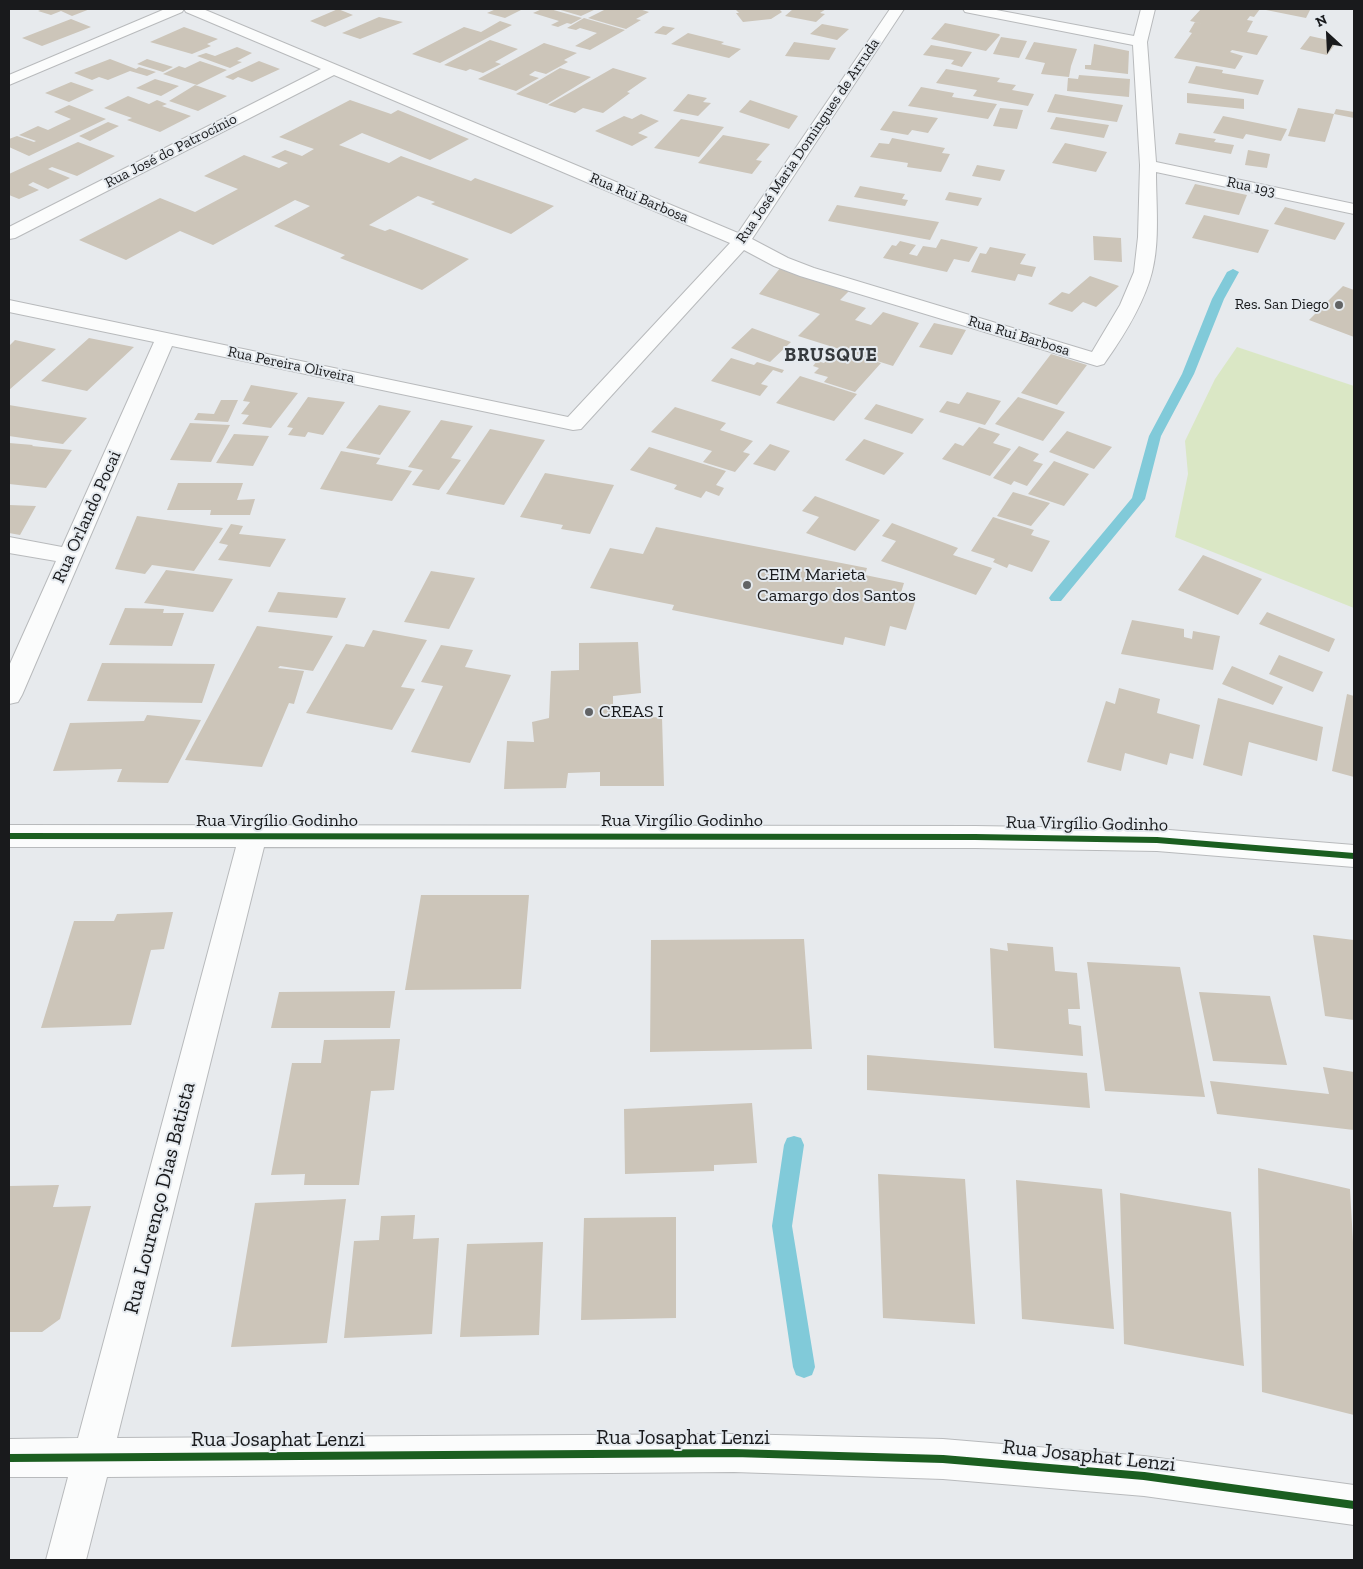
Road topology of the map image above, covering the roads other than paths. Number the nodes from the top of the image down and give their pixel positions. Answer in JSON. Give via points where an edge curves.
{"nodes":[{"id":1,"x":177,"y":9,"type":"edge"},
{"id":2,"x":191,"y":9,"type":"edge"},
{"id":3,"x":897,"y":9,"type":"edge"},
{"id":4,"x":970,"y":9,"type":"edge"},
{"id":5,"x":1148,"y":9,"type":"edge"},
{"id":6,"x":1140,"y":42,"type":"junction"},
{"id":7,"x":333,"y":69,"type":"junction"},
{"id":8,"x":9,"y":80,"type":"edge"},
{"id":9,"x":1148,"y":165,"type":"junction"},
{"id":10,"x":1354,"y":209,"type":"edge"},
{"id":11,"x":9,"y":234,"type":"edge"},
{"id":12,"x":742,"y":242,"type":"junction"},
{"id":13,"x":9,"y":306,"type":"edge"},
{"id":14,"x":165,"y":339,"type":"junction"},
{"id":15,"x":573,"y":424,"type":"joint"},
{"id":16,"x":9,"y":544,"type":"edge"},
{"id":17,"x":70,"y":556,"type":"junction"},
{"id":18,"x":9,"y":694,"type":"edge"},
{"id":19,"x":9,"y":836,"type":"edge"},
{"id":20,"x":253,"y":836,"type":"junction"},
{"id":21,"x":1354,"y":856,"type":"edge"},
{"id":22,"x":9,"y":1458,"type":"edge"},
{"id":23,"x":93,"y":1458,"type":"junction"},
{"id":24,"x":1354,"y":1506,"type":"edge"},
{"id":25,"x":66,"y":1560,"type":"edge"}],
"edges":[{"from":1,"to":8,"type":"street"},
{"from":2,"to":7,"type":"street","name":"Rua Rui Barbosa"},
{"from":3,"to":12,"type":"street","name":"Rua José Maria Domingues de Arruda"},
{"from":4,"to":6,"type":"street"},
{"from":5,"to":6,"type":"street"},
{"from":6,"to":9,"type":"street"},
{"from":7,"to":11,"type":"street","name":"Rua José do Patrocínio"},
{"from":7,"to":12,"type":"street","name":"Rua Rui Barbosa"},
{"from":9,"to":10,"type":"street","name":"Rua 193"},
{"from":9,"to":12,"type":"street","name":"Rua Rui Barbosa","via":[[1143,272],[1130,305],[1097,360],[807,272]]},
{"from":12,"to":15,"type":"street","name":"Rua José Maria Domingues de Arruda"},
{"from":13,"to":14,"type":"street","name":"Rua Pereira Oliveira"},
{"from":14,"to":15,"type":"street","name":"Rua Pereira Oliveira"},
{"from":14,"to":17,"type":"street","name":"Rua Orlando Pocai"},
{"from":16,"to":17,"type":"street"},
{"from":17,"to":18,"type":"street","name":"Rua Orlando Pocai"},
{"from":19,"to":20,"type":"street","name":"Rua Virgílio Godinho"},
{"from":20,"to":21,"type":"street","name":"Rua Virgílio Godinho","via":[[1157,840]]},
{"from":20,"to":23,"type":"street","name":"Rua Lourenço Dias Batista"},
{"from":22,"to":23,"type":"street","name":"Rua Josaphat Lenzi"},
{"from":23,"to":24,"type":"street","name":"Rua Josaphat Lenzi","via":[[734,1453],[933,1458],[1144,1476]]},
{"from":23,"to":25,"type":"street","name":"Rua Lourenço Dias Batista"}]}
